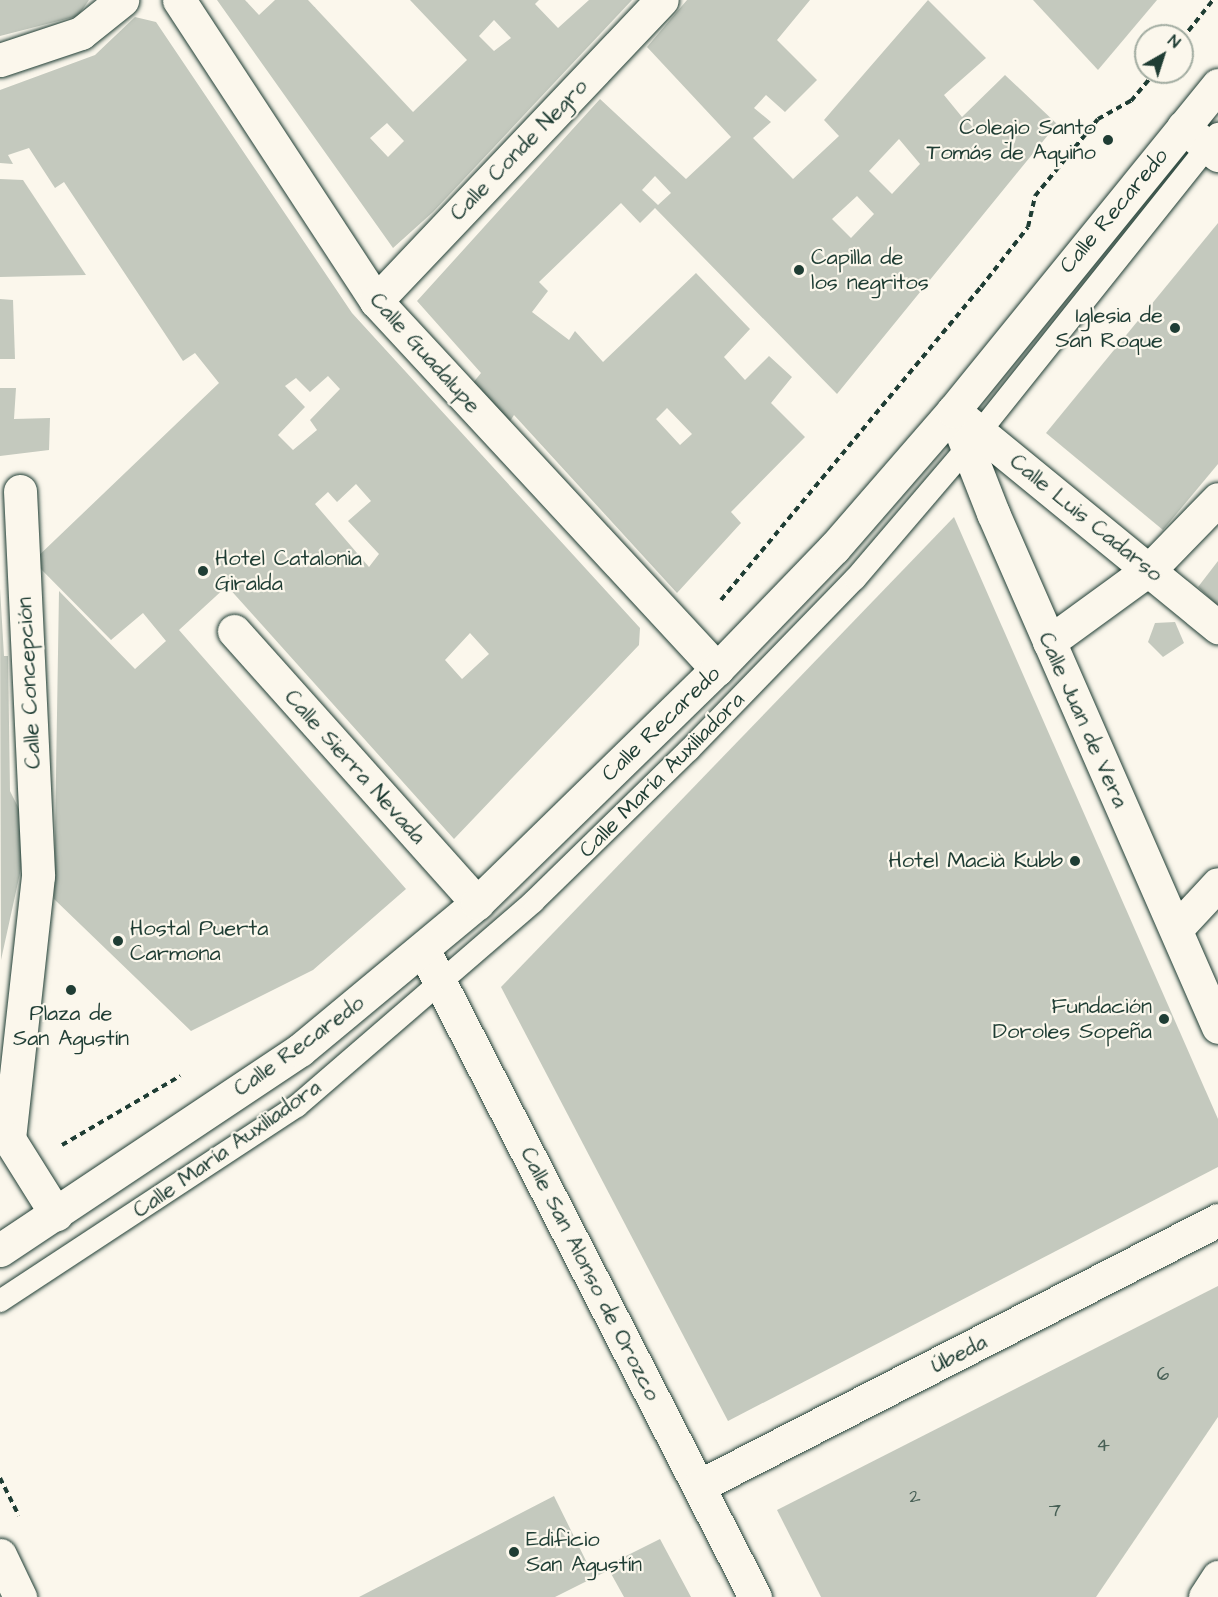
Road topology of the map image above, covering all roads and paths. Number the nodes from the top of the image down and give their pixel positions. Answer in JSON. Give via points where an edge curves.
{"nodes":[{"id":1,"x":122,"y":0,"type":"edge"},
{"id":2,"x":179,"y":0,"type":"edge"},
{"id":3,"x":662,"y":0,"type":"edge"},
{"id":4,"x":1214,"y":0,"type":"edge"},
{"id":5,"x":1194,"y":24,"type":"edge"},
{"id":6,"x":0,"y":60,"type":"edge"},
{"id":7,"x":1145,"y":84,"type":"edge"},
{"id":8,"x":1218,"y":85,"type":"edge"},
{"id":9,"x":1207,"y":141,"type":"edge"},
{"id":10,"x":376,"y":301,"type":"junction"},
{"id":11,"x":953,"y":411,"type":"junction"},
{"id":12,"x":974,"y":440,"type":"junction"},
{"id":13,"x":20,"y":491,"type":"dead end"},
{"id":14,"x":1218,"y":499,"type":"edge"},
{"id":15,"x":1151,"y":568,"type":"junction"},
{"id":16,"x":717,"y":605,"type":"dead end"},
{"id":17,"x":1218,"y":627,"type":"edge"},
{"id":18,"x":234,"y":631,"type":"dead end"},
{"id":19,"x":1049,"y":642,"type":"junction"},
{"id":20,"x":717,"y":669,"type":"junction"},
{"id":21,"x":1218,"y":884,"type":"edge"},
{"id":22,"x":477,"y":903,"type":"junction"},
{"id":23,"x":1177,"y":928,"type":"junction"},
{"id":24,"x":424,"y":951,"type":"junction"},
{"id":25,"x":440,"y":983,"type":"junction"},
{"id":26,"x":1218,"y":1027,"type":"edge"},
{"id":27,"x":191,"y":1070,"type":"dead end"},
{"id":28,"x":61,"y":1146,"type":"dead end"},
{"id":29,"x":56,"y":1214,"type":"junction"},
{"id":30,"x":1218,"y":1220,"type":"edge"},
{"id":31,"x":0,"y":1250,"type":"edge"},
{"id":32,"x":0,"y":1302,"type":"edge"},
{"id":33,"x":699,"y":1486,"type":"junction"},
{"id":34,"x":0,"y":1555,"type":"edge"},
{"id":35,"x":1218,"y":1577,"type":"edge"},
{"id":36,"x":20,"y":1597,"type":"edge"},
{"id":37,"x":755,"y":1597,"type":"edge"},
{"id":38,"x":1205,"y":1597,"type":"edge"}],
"edges":[{"from":1,"to":6,"type":"street","via":[[81,33]]},
{"from":2,"to":10,"type":"street","name":"Calle Guadalupe"},
{"from":3,"to":10,"type":"street","name":"Calle Conde Negro"},
{"from":4,"to":5,"type":"path"},
{"from":7,"to":16,"type":"path","via":[[1131,101],[1091,128],[1035,196],[1028,226]]},
{"from":8,"to":9,"type":"street","name":"Calle Recaredo"},
{"from":9,"to":11,"type":"street","name":"Calle Recaredo"},
{"from":9,"to":12,"type":"lane","name":"Calle María Auxiliadora"},
{"from":10,"to":20,"type":"street","name":"Calle Guadalupe"},
{"from":11,"to":12,"type":"street","name":"Calle Juan de Vera"},
{"from":11,"to":20,"type":"street","name":"Calle Recaredo","via":[[834,548]]},
{"from":12,"to":15,"type":"street","name":"Calle Luis Cadarso"},
{"from":12,"to":19,"type":"street","name":"Calle Juan de Vera"},
{"from":12,"to":25,"type":"lane","name":"Calle María Auxiliadora","via":[[855,579],[690,750],[533,902]]},
{"from":13,"to":29,"type":"street","name":"Calle Concepción","via":[[38,876],[9,1139]]},
{"from":14,"to":15,"type":"street"},
{"from":15,"to":17,"type":"street","name":"Calle Luis Cadarso"},
{"from":15,"to":19,"type":"street"},
{"from":18,"to":22,"type":"street","name":"Calle Sierra Nevada"},
{"from":19,"to":23,"type":"street","name":"Calle Juan de Vera"},
{"from":20,"to":22,"type":"street","name":"Calle Recaredo"},
{"from":21,"to":23,"type":"street"},
{"from":22,"to":24,"type":"street","name":"Calle Recaredo"},
{"from":23,"to":26,"type":"street","name":"Calle Juan de Vera"},
{"from":24,"to":25,"type":"street","name":"Calle San Alonso de Orozco"},
{"from":24,"to":29,"type":"street","name":"Calle Recaredo","via":[[300,1050]]},
{"from":25,"to":32,"type":"lane","name":"Calle María Auxiliadora","via":[[297,1106]]},
{"from":25,"to":33,"type":"street","name":"Calle San Alonso de Orozco"},
{"from":27,"to":28,"type":"path"},
{"from":29,"to":31,"type":"street","name":"Calle Recaredo"},
{"from":30,"to":33,"type":"street","name":"Úbeda"},
{"from":33,"to":37,"type":"street","name":"Calle San Alonso de Orozco"},
{"from":34,"to":36,"type":"street"},
{"from":35,"to":38,"type":"street"}]}
